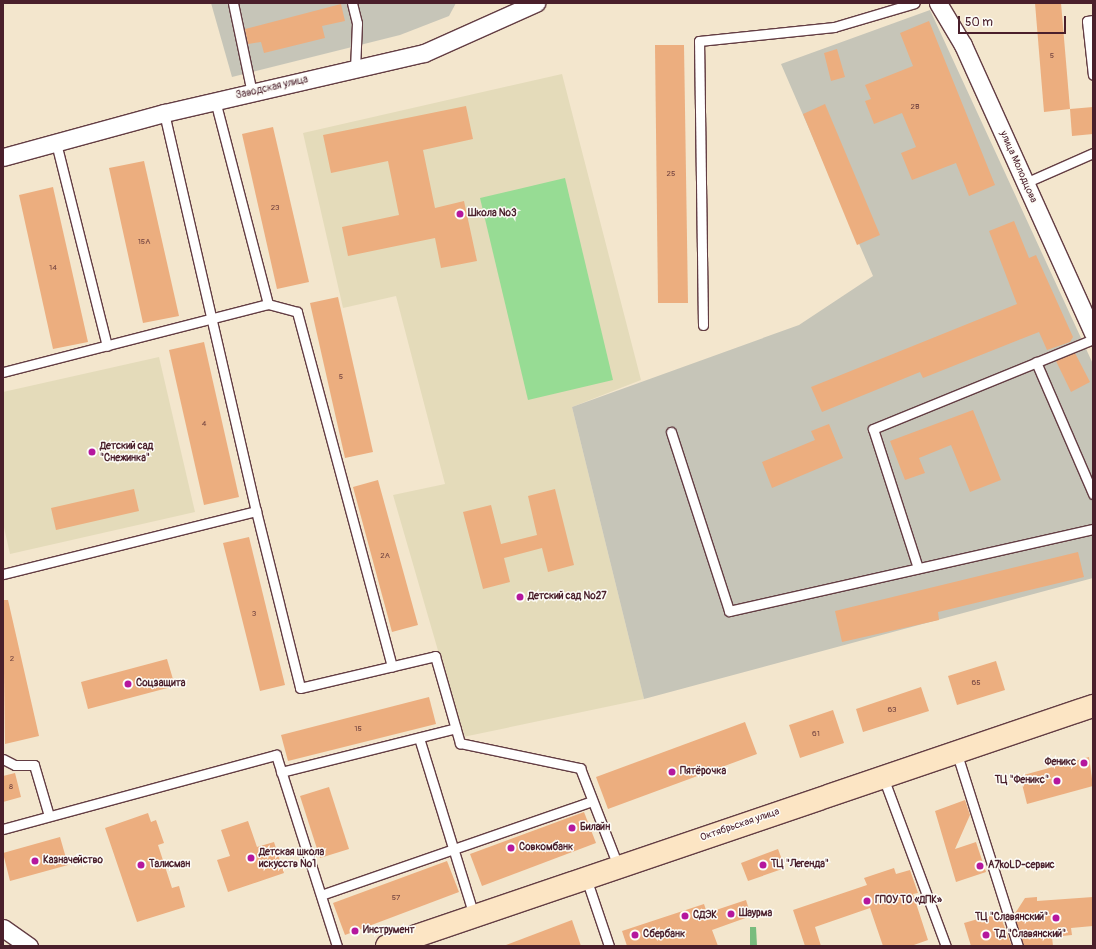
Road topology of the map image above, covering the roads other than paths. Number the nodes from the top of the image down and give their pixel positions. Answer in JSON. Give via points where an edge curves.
{"nodes":[{"id":1,"x":233,"y":3,"type":"edge"},
{"id":2,"x":352,"y":3,"type":"edge"},
{"id":3,"x":536,"y":3,"type":"edge"},
{"id":4,"x":915,"y":3,"type":"edge"},
{"id":5,"x":938,"y":3,"type":"edge"},
{"id":6,"x":1093,"y":20,"type":"edge"},
{"id":7,"x":355,"y":69,"type":"junction"},
{"id":8,"x":1093,"y":75,"type":"edge"},
{"id":9,"x":252,"y":93,"type":"junction"},
{"id":10,"x":215,"y":101,"type":"junction"},
{"id":11,"x":164,"y":113,"type":"junction"},
{"id":12,"x":56,"y":143,"type":"junction"},
{"id":13,"x":1093,"y":153,"type":"edge"},
{"id":14,"x":3,"y":157,"type":"edge"},
{"id":15,"x":1025,"y":183,"type":"junction"},
{"id":16,"x":268,"y":304,"type":"junction"},
{"id":17,"x":212,"y":320,"type":"junction"},
{"id":18,"x":703,"y":326,"type":"dead end"},
{"id":19,"x":1093,"y":333,"type":"edge"},
{"id":20,"x":1093,"y":339,"type":"edge"},
{"id":21,"x":107,"y":346,"type":"junction"},
{"id":22,"x":1036,"y":362,"type":"junction"},
{"id":23,"x":3,"y":372,"type":"edge"},
{"id":24,"x":671,"y":432,"type":"dead end"},
{"id":25,"x":1093,"y":494,"type":"edge"},
{"id":26,"x":256,"y":511,"type":"junction"},
{"id":27,"x":1093,"y":529,"type":"edge"},
{"id":28,"x":918,"y":568,"type":"junction"},
{"id":29,"x":3,"y":574,"type":"edge"},
{"id":30,"x":392,"y":666,"type":"junction"},
{"id":31,"x":1093,"y":706,"type":"edge"},
{"id":32,"x":456,"y":728,"type":"junction"},
{"id":33,"x":419,"y":738,"type":"junction"},
{"id":34,"x":956,"y":750,"type":"junction"},
{"id":35,"x":3,"y":759,"type":"edge"},
{"id":36,"x":282,"y":772,"type":"junction"},
{"id":37,"x":882,"y":775,"type":"junction"},
{"id":38,"x":592,"y":800,"type":"junction"},
{"id":39,"x":49,"y":816,"type":"junction"},
{"id":40,"x":3,"y":829,"type":"edge"},
{"id":41,"x":454,"y":850,"type":"junction"},
{"id":42,"x":618,"y":866,"type":"junction"},
{"id":43,"x":586,"y":877,"type":"junction"},
{"id":44,"x":321,"y":895,"type":"junction"},
{"id":45,"x":474,"y":916,"type":"junction"},
{"id":46,"x":3,"y":928,"type":"edge"},
{"id":47,"x":29,"y":946,"type":"edge"},
{"id":48,"x":337,"y":946,"type":"edge"},
{"id":49,"x":387,"y":946,"type":"edge"},
{"id":50,"x":609,"y":946,"type":"edge"},
{"id":51,"x":946,"y":946,"type":"edge"},
{"id":52,"x":1018,"y":946,"type":"edge"}],
"edges":[{"from":1,"to":9,"type":"lane"},
{"from":2,"to":7,"type":"lane","via":[[357,23]]},
{"from":3,"to":7,"type":"street","name":"Заводская улица","via":[[424,53]]},
{"from":4,"to":18,"type":"lane","via":[[834,27],[698,41]]},
{"from":5,"to":15,"type":"street","name":"улица Молодцова","via":[[963,45]]},
{"from":6,"to":8,"type":"lane","via":[[1087,21]]},
{"from":7,"to":9,"type":"street","name":"Заводская улица"},
{"from":9,"to":10,"type":"street","name":"Заводская улица"},
{"from":10,"to":11,"type":"street","name":"Заводская улица"},
{"from":10,"to":16,"type":"lane"},
{"from":11,"to":12,"type":"street","name":"Заводская улица"},
{"from":11,"to":17,"type":"lane"},
{"from":12,"to":14,"type":"street","name":"Заводская улица"},
{"from":12,"to":21,"type":"lane"},
{"from":13,"to":15,"type":"lane"},
{"from":15,"to":19,"type":"street","name":"улица Молодцова"},
{"from":16,"to":17,"type":"lane"},
{"from":16,"to":30,"type":"lane","via":[[297,312]]},
{"from":17,"to":21,"type":"lane"},
{"from":17,"to":26,"type":"lane"},
{"from":20,"to":22,"type":"lane"},
{"from":21,"to":23,"type":"lane"},
{"from":22,"to":25,"type":"lane"},
{"from":22,"to":28,"type":"lane","via":[[873,429]]},
{"from":24,"to":28,"type":"lane","via":[[728,611]]},
{"from":26,"to":29,"type":"lane"},
{"from":26,"to":30,"type":"lane","via":[[300,688]]},
{"from":27,"to":28,"type":"lane"},
{"from":30,"to":32,"type":"lane","via":[[435,656]]},
{"from":31,"to":34,"type":"main road","name":"Октябрьская улица"},
{"from":32,"to":33,"type":"lane"},
{"from":32,"to":38,"type":"lane","via":[[460,743],[580,768]]},
{"from":33,"to":36,"type":"lane"},
{"from":33,"to":41,"type":"lane"},
{"from":34,"to":37,"type":"main road","name":"Октябрьская улица"},
{"from":34,"to":52,"type":"lane"},
{"from":35,"to":39,"type":"lane","via":[[15,764],[34,765]]},
{"from":36,"to":39,"type":"lane","via":[[276,755]]},
{"from":36,"to":44,"type":"lane"},
{"from":37,"to":42,"type":"main road","name":"Октябрьская улица"},
{"from":37,"to":51,"type":"lane"},
{"from":38,"to":41,"type":"lane"},
{"from":38,"to":42,"type":"lane"},
{"from":39,"to":40,"type":"lane"},
{"from":41,"to":44,"type":"lane"},
{"from":41,"to":45,"type":"lane"},
{"from":42,"to":43,"type":"main road","name":"Октябрьская улица"},
{"from":43,"to":45,"type":"main road","name":"Октябрьская улица"},
{"from":43,"to":50,"type":"lane"},
{"from":44,"to":48,"type":"lane"},
{"from":45,"to":49,"type":"main road","name":"Октябрьская улица"},
{"from":46,"to":47,"type":"street"}]}
